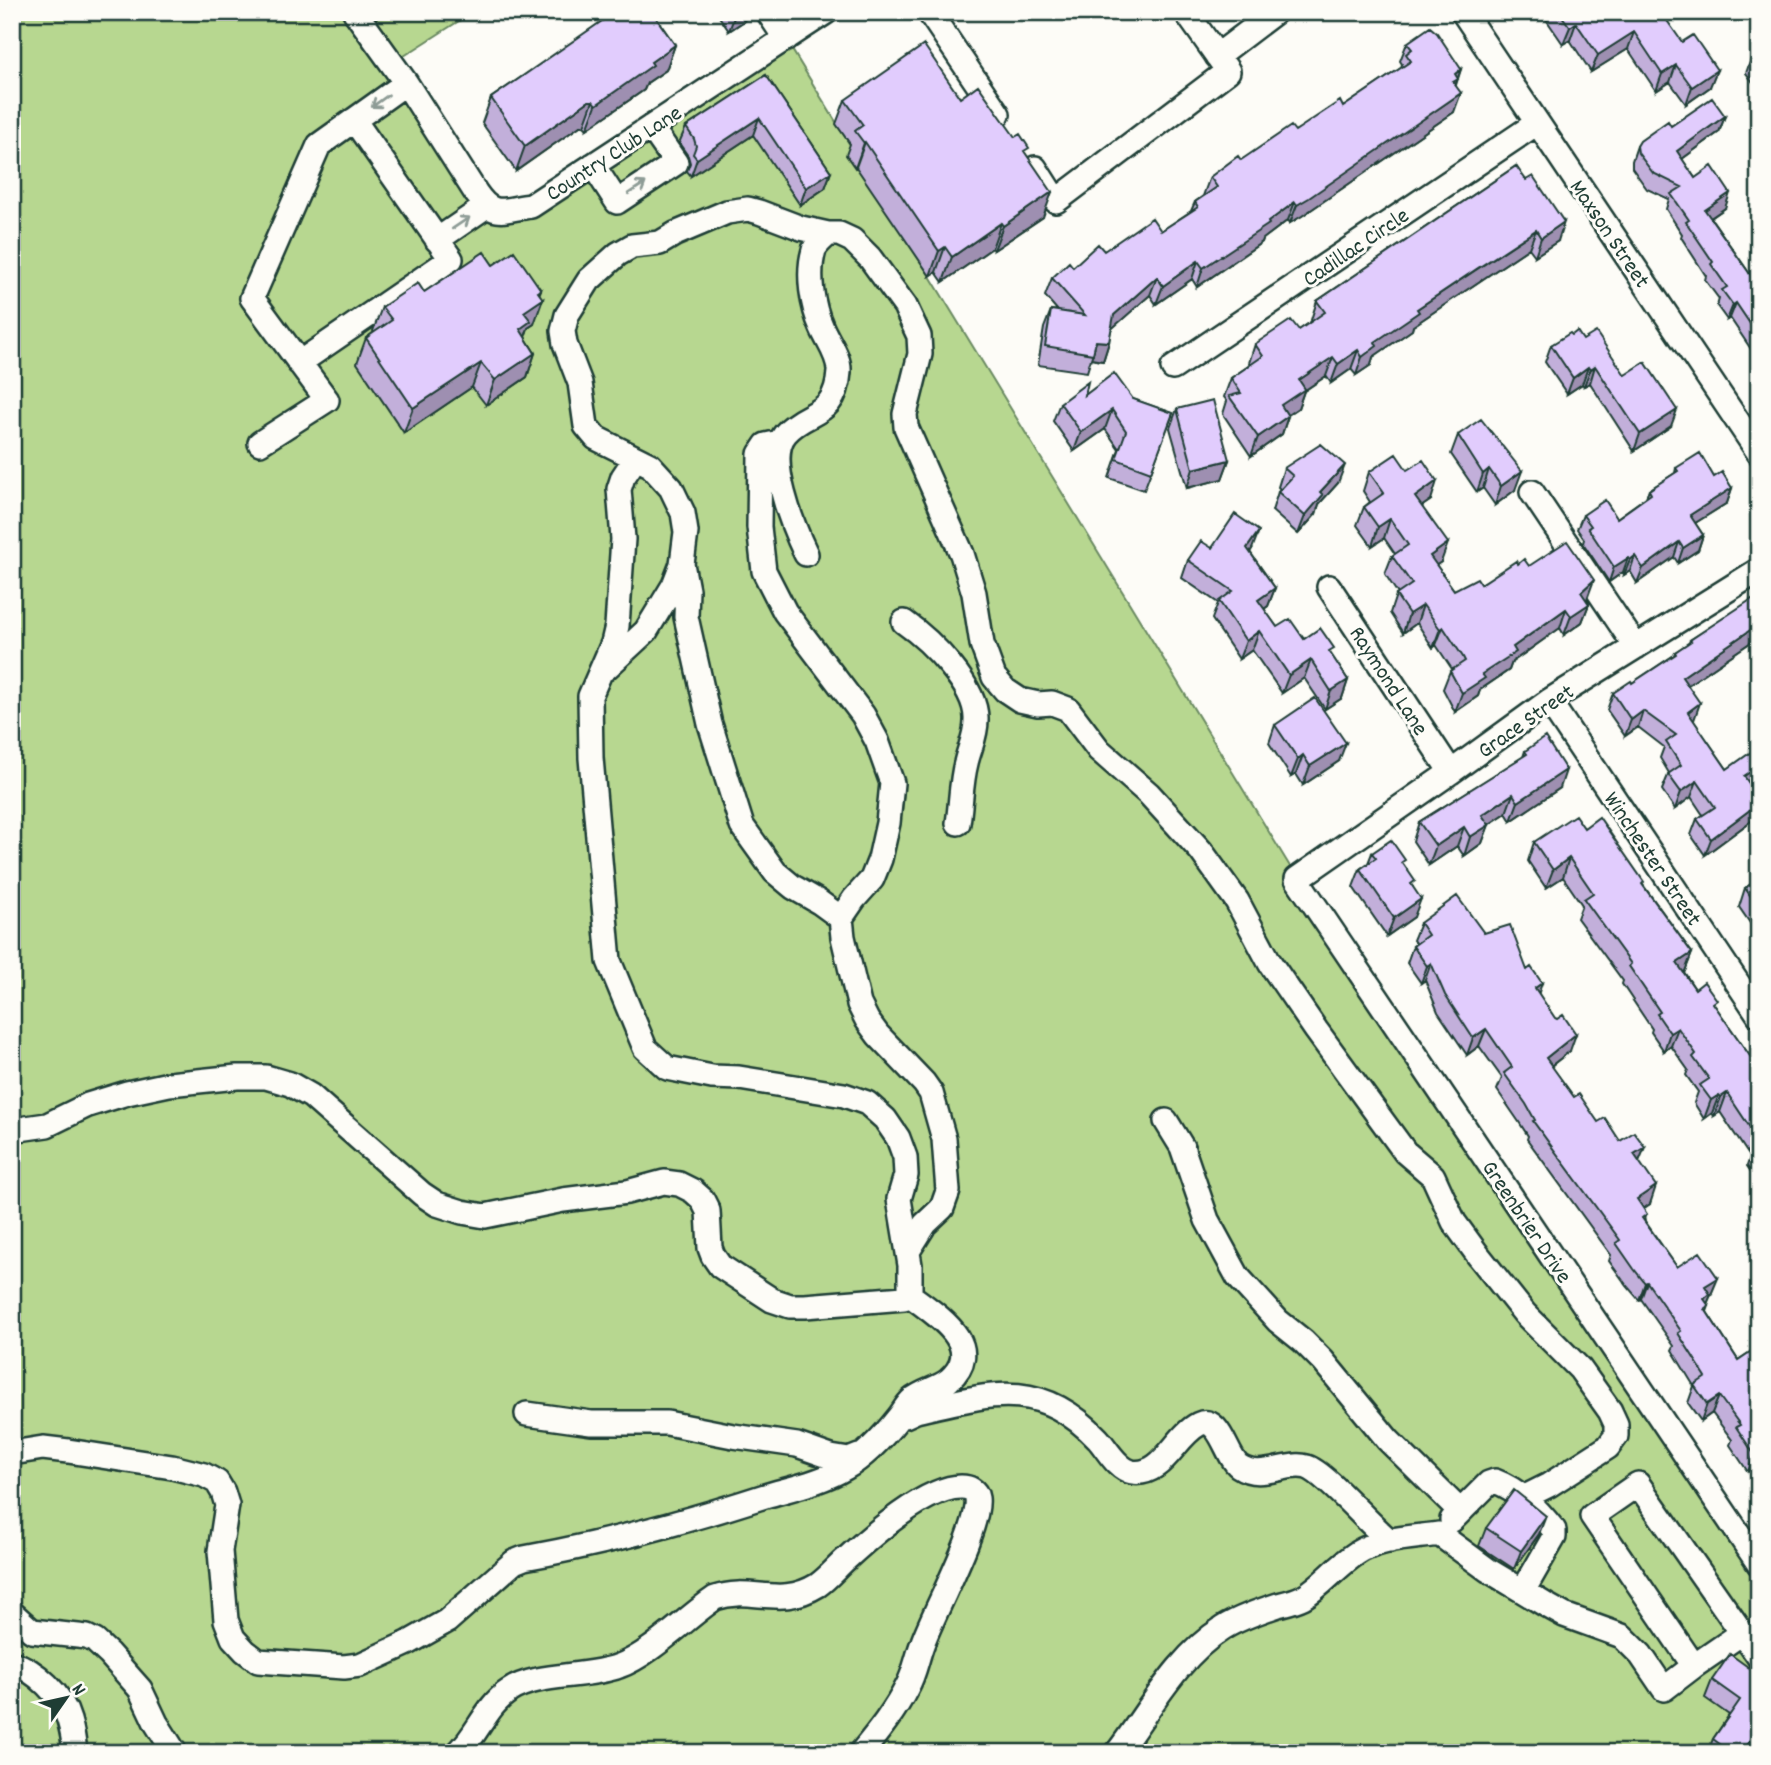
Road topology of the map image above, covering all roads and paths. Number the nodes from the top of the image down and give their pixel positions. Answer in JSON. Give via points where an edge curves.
{"nodes":[{"id":1,"x":355,"y":12,"type":"edge"},
{"id":2,"x":768,"y":12,"type":"edge"},
{"id":3,"x":826,"y":12,"type":"edge"},
{"id":4,"x":929,"y":12,"type":"edge"},
{"id":5,"x":1186,"y":12,"type":"edge"},
{"id":6,"x":1275,"y":12,"type":"edge"},
{"id":7,"x":1462,"y":12,"type":"edge"},
{"id":8,"x":786,"y":39,"type":"junction"},
{"id":9,"x":1217,"y":56,"type":"junction"},
{"id":10,"x":406,"y":83,"type":"junction"},
{"id":11,"x":354,"y":120,"type":"junction"},
{"id":12,"x":1537,"y":123,"type":"junction"},
{"id":13,"x":651,"y":127,"type":"junction"},
{"id":14,"x":1009,"y":130,"type":"edge"},
{"id":15,"x":1023,"y":150,"type":"edge"},
{"id":16,"x":593,"y":165,"type":"junction"},
{"id":17,"x":485,"y":207,"type":"junction"},
{"id":18,"x":787,"y":223,"type":"junction"},
{"id":19,"x":828,"y":234,"type":"junction"},
{"id":20,"x":438,"y":240,"type":"junction"},
{"id":21,"x":813,"y":258,"type":"junction"},
{"id":22,"x":299,"y":363,"type":"junction"},
{"id":23,"x":1173,"y":369,"type":"dead end"},
{"id":24,"x":780,"y":442,"type":"junction"},
{"id":25,"x":260,"y":443,"type":"dead end"},
{"id":26,"x":1759,"y":453,"type":"edge"},
{"id":27,"x":635,"y":458,"type":"junction"},
{"id":28,"x":1532,"y":492,"type":"dead end"},
{"id":29,"x":806,"y":554,"type":"dead end"},
{"id":30,"x":682,"y":564,"type":"junction"},
{"id":31,"x":1759,"y":570,"type":"edge"},
{"id":32,"x":1329,"y":587,"type":"dead end"},
{"id":33,"x":904,"y":622,"type":"dead end"},
{"id":34,"x":1636,"y":646,"type":"junction"},
{"id":35,"x":598,"y":676,"type":"junction"},
{"id":36,"x":1549,"y":701,"type":"junction"},
{"id":37,"x":1451,"y":772,"type":"junction"},
{"id":38,"x":958,"y":824,"type":"dead end"},
{"id":39,"x":1297,"y":879,"type":"joint"},
{"id":40,"x":841,"y":918,"type":"junction"},
{"id":41,"x":1759,"y":1015,"type":"edge"},
{"id":42,"x":1166,"y":1121,"type":"dead end"},
{"id":43,"x":12,"y":1130,"type":"edge"},
{"id":44,"x":908,"y":1251,"type":"junction"},
{"id":45,"x":910,"y":1295,"type":"junction"},
{"id":46,"x":527,"y":1414,"type":"dead end"},
{"id":47,"x":880,"y":1439,"type":"junction"},
{"id":48,"x":12,"y":1453,"type":"edge"},
{"id":49,"x":862,"y":1455,"type":"junction"},
{"id":50,"x":1525,"y":1497,"type":"junction"},
{"id":51,"x":1460,"y":1511,"type":"junction"},
{"id":52,"x":1439,"y":1534,"type":"junction"},
{"id":53,"x":1390,"y":1541,"type":"junction"},
{"id":54,"x":1759,"y":1563,"type":"edge"},
{"id":55,"x":1523,"y":1591,"type":"junction"},
{"id":56,"x":12,"y":1613,"type":"edge"},
{"id":57,"x":1742,"y":1633,"type":"junction"},
{"id":58,"x":1759,"y":1657,"type":"edge"},
{"id":59,"x":12,"y":1663,"type":"edge"},
{"id":60,"x":1694,"y":1666,"type":"junction"},
{"id":61,"x":75,"y":1753,"type":"edge"},
{"id":62,"x":175,"y":1753,"type":"edge"},
{"id":63,"x":458,"y":1753,"type":"edge"},
{"id":64,"x":862,"y":1753,"type":"edge"},
{"id":65,"x":1116,"y":1753,"type":"edge"}],
"edges":[{"from":1,"to":10,"type":"street"},
{"from":2,"to":8,"type":"street"},
{"from":3,"to":8,"type":"street","name":"Country Club Lane"},
{"from":4,"to":14,"type":"street"},
{"from":5,"to":9,"type":"street"},
{"from":6,"to":9,"type":"street"},
{"from":7,"to":12,"type":"street","name":"Maxson Street"},
{"from":8,"to":13,"type":"street","name":"Country Club Lane"},
{"from":9,"to":15,"type":"street","via":[[1228,71],[1056,201]]},
{"from":10,"to":11,"type":"street","one_way":true},
{"from":10,"to":17,"type":"street"},
{"from":11,"to":20,"type":"street"},
{"from":11,"to":22,"type":"street","via":[[319,145],[252,298]]},
{"from":12,"to":23,"type":"street","name":"Cadillac Circle"},
{"from":12,"to":26,"type":"street","name":"Maxson Street"},
{"from":13,"to":16,"type":"street","name":"Country Club Lane"},
{"from":16,"to":13,"type":"street","one_way":true,"via":[[617,202],[676,163]]},
{"from":16,"to":17,"type":"street","name":"Country Club Lane","via":[[531,206],[494,212]]},
{"from":20,"to":17,"type":"street","one_way":true},
{"from":18,"to":19,"type":"street"},
{"from":18,"to":21,"type":"street","via":[[803,237]]},
{"from":18,"to":27,"type":"street","via":[[738,210],[660,243],[632,246],[600,268],[574,301],[563,331],[580,383],[586,426],[596,438]]},
{"from":19,"to":21,"type":"street","via":[[818,243]]},
{"from":19,"to":50,"type":"street","via":[[839,234],[863,250],[919,336],[906,427],[962,554],[994,677],[1020,700],[1068,709],[1099,750],[1149,794],[1201,850],[1317,1030],[1405,1152],[1433,1176],[1454,1222],[1478,1255],[1525,1314],[1580,1368],[1610,1411],[1616,1436],[1608,1447]]},
{"from":20,"to":22,"type":"street","via":[[451,259]]},
{"from":21,"to":24,"type":"street","via":[[817,313],[839,375],[834,394],[821,411],[792,428]]},
{"from":22,"to":25,"type":"street","via":[[327,400]]},
{"from":24,"to":29,"type":"street","via":[[786,505]]},
{"from":24,"to":40,"type":"street","via":[[766,445],[760,454],[764,571],[785,612],[863,715],[892,783],[876,869]]},
{"from":27,"to":30,"type":"street","via":[[650,465],[675,494],[686,532]]},
{"from":27,"to":35,"type":"street","via":[[620,489],[623,539],[618,626]]},
{"from":28,"to":34,"type":"street"},
{"from":30,"to":35,"type":"street","via":[[646,631]]},
{"from":30,"to":40,"type":"street","via":[[697,673],[742,826],[775,872]]},
{"from":31,"to":34,"type":"street","name":"Grace Street"},
{"from":32,"to":37,"type":"street","name":"Raymond Lane"},
{"from":33,"to":38,"type":"street","via":[[946,660],[975,708],[974,742],[965,764]]},
{"from":34,"to":36,"type":"street","name":"Grace Street"},
{"from":35,"to":44,"type":"street","via":[[590,696],[590,736],[607,947],[645,1048],[667,1068],[679,1072],[844,1095],[867,1103],[885,1119],[905,1157],[906,1175],[899,1199]]},
{"from":36,"to":37,"type":"street","name":"Grace Street"},
{"from":36,"to":41,"type":"street","name":"Winchester Street"},
{"from":37,"to":39,"type":"street","name":"Grace Street"},
{"from":39,"to":54,"type":"street","name":"Greenbrier Drive"},
{"from":40,"to":44,"type":"street","via":[[859,1004],[878,1035],[931,1093],[944,1139],[948,1191],[942,1208]]},
{"from":42,"to":51,"type":"street","via":[[1182,1147],[1207,1220],[1238,1277],[1323,1361],[1388,1440]]},
{"from":43,"to":45,"type":"street","via":[[47,1125],[105,1099],[169,1084],[266,1077],[312,1096],[437,1204],[485,1216],[664,1182],[679,1184],[702,1199],[708,1211],[713,1256],[720,1266],[772,1300],[805,1306]]},
{"from":44,"to":45,"type":"street"},
{"from":45,"to":47,"type":"street","via":[[954,1331],[961,1362],[951,1378],[912,1400]]},
{"from":46,"to":49,"type":"street","via":[[591,1423],[667,1423],[797,1445],[849,1460]]},
{"from":47,"to":49,"type":"street"},
{"from":47,"to":53,"type":"street","via":[[916,1411],[995,1394],[1035,1397],[1079,1420],[1130,1472],[1153,1468],[1189,1431],[1208,1423],[1239,1466],[1260,1471],[1306,1467]]},
{"from":48,"to":49,"type":"street","via":[[43,1448],[68,1451],[173,1467],[216,1482],[227,1505],[220,1551],[226,1620],[233,1638],[258,1661],[344,1667],[375,1660],[447,1620],[514,1562],[706,1516],[816,1480]]},
{"from":50,"to":51,"type":"street","via":[[1495,1481]]},
{"from":50,"to":55,"type":"street","via":[[1554,1530],[1554,1537]]},
{"from":51,"to":52,"type":"street"},
{"from":52,"to":53,"type":"street"},
{"from":52,"to":55,"type":"street"},
{"from":53,"to":65,"type":"street","via":[[1355,1554],[1301,1598],[1235,1622],[1204,1642]]},
{"from":55,"to":60,"type":"street","via":[[1564,1615],[1622,1636],[1664,1689]]},
{"from":56,"to":62,"type":"street","via":[[32,1631],[94,1641],[140,1689]]},
{"from":57,"to":58,"type":"street"},
{"from":57,"to":60,"type":"street"},
{"from":57,"to":60,"type":"street","via":[[1638,1484],[1591,1516]]},
{"from":59,"to":61,"type":"street","via":[[27,1668],[62,1704]]},
{"from":63,"to":64,"type":"street","via":[[489,1710],[512,1688],[619,1666],[715,1598],[740,1592],[774,1598],[811,1588],[915,1503],[957,1488],[970,1489],[977,1500],[976,1513],[908,1686]]}]}
